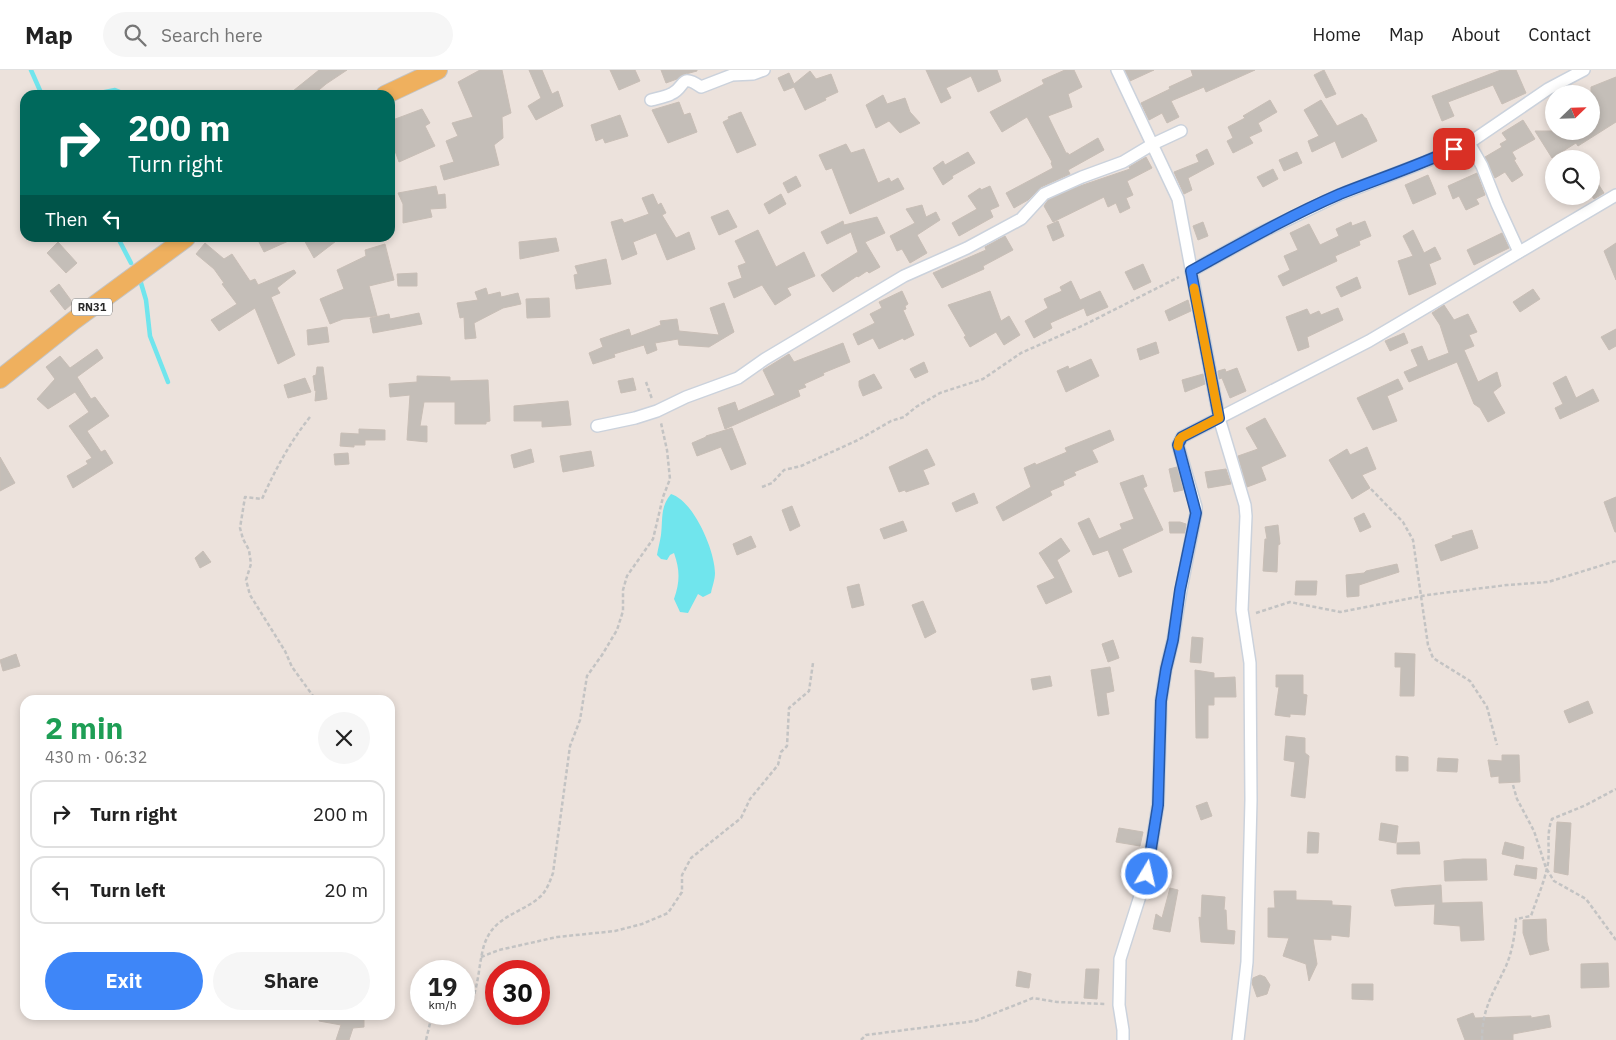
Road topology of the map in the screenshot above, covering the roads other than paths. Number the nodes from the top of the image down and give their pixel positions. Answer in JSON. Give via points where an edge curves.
{"nodes":[{"id":1,"x":438,"y":70,"type":"edge"},
{"id":2,"x":764,"y":70,"type":"edge"},
{"id":3,"x":1117,"y":70,"type":"edge"},
{"id":4,"x":1584,"y":70,"type":"edge"},
{"id":5,"x":395,"y":90,"type":"edge"},
{"id":6,"x":651,"y":100,"type":"dead end"},
{"id":7,"x":1181,"y":131,"type":"dead end"},
{"id":8,"x":1468,"y":143,"type":"junction"},
{"id":9,"x":1153,"y":144,"type":"junction"},
{"id":10,"x":1616,"y":196,"type":"edge"},
{"id":11,"x":181,"y":242,"type":"edge"},
{"id":12,"x":1519,"y":252,"type":"junction"},
{"id":13,"x":1191,"y":271,"type":"junction"},
{"id":14,"x":0,"y":379,"type":"edge"},
{"id":15,"x":1219,"y":418,"type":"junction"},
{"id":16,"x":597,"y":426,"type":"dead end"},
{"id":17,"x":1123,"y":1040,"type":"edge"},
{"id":18,"x":1238,"y":1040,"type":"edge"}],
"edges":[{"from":1,"to":5,"type":"main road"},
{"from":2,"to":6,"type":"street","via":[[732,76],[701,87],[689,80],[672,94]]},
{"from":3,"to":9,"type":"street"},
{"from":4,"to":8,"type":"street","via":[[1548,89]]},
{"from":7,"to":9,"type":"street"},
{"from":8,"to":12,"type":"street","via":[[1482,166]]},
{"from":8,"to":13,"type":"street","via":[[1340,195]]},
{"from":9,"to":13,"type":"street","via":[[1178,199]]},
{"from":9,"to":16,"type":"street","via":[[1123,162],[1044,194],[1021,219],[904,276],[738,378],[656,411]]},
{"from":10,"to":12,"type":"street"},
{"from":11,"to":14,"type":"main road","number":"RN31"},
{"from":12,"to":15,"type":"street","via":[[1369,340]]},
{"from":13,"to":15,"type":"street"},
{"from":15,"to":17,"type":"street","via":[[1182,437],[1178,445],[1196,513],[1161,701],[1158,805],[1147,874],[1120,959],[1119,1004]]},
{"from":15,"to":18,"type":"street","via":[[1246,516],[1242,610],[1250,663],[1250,810],[1247,962]]}]}
